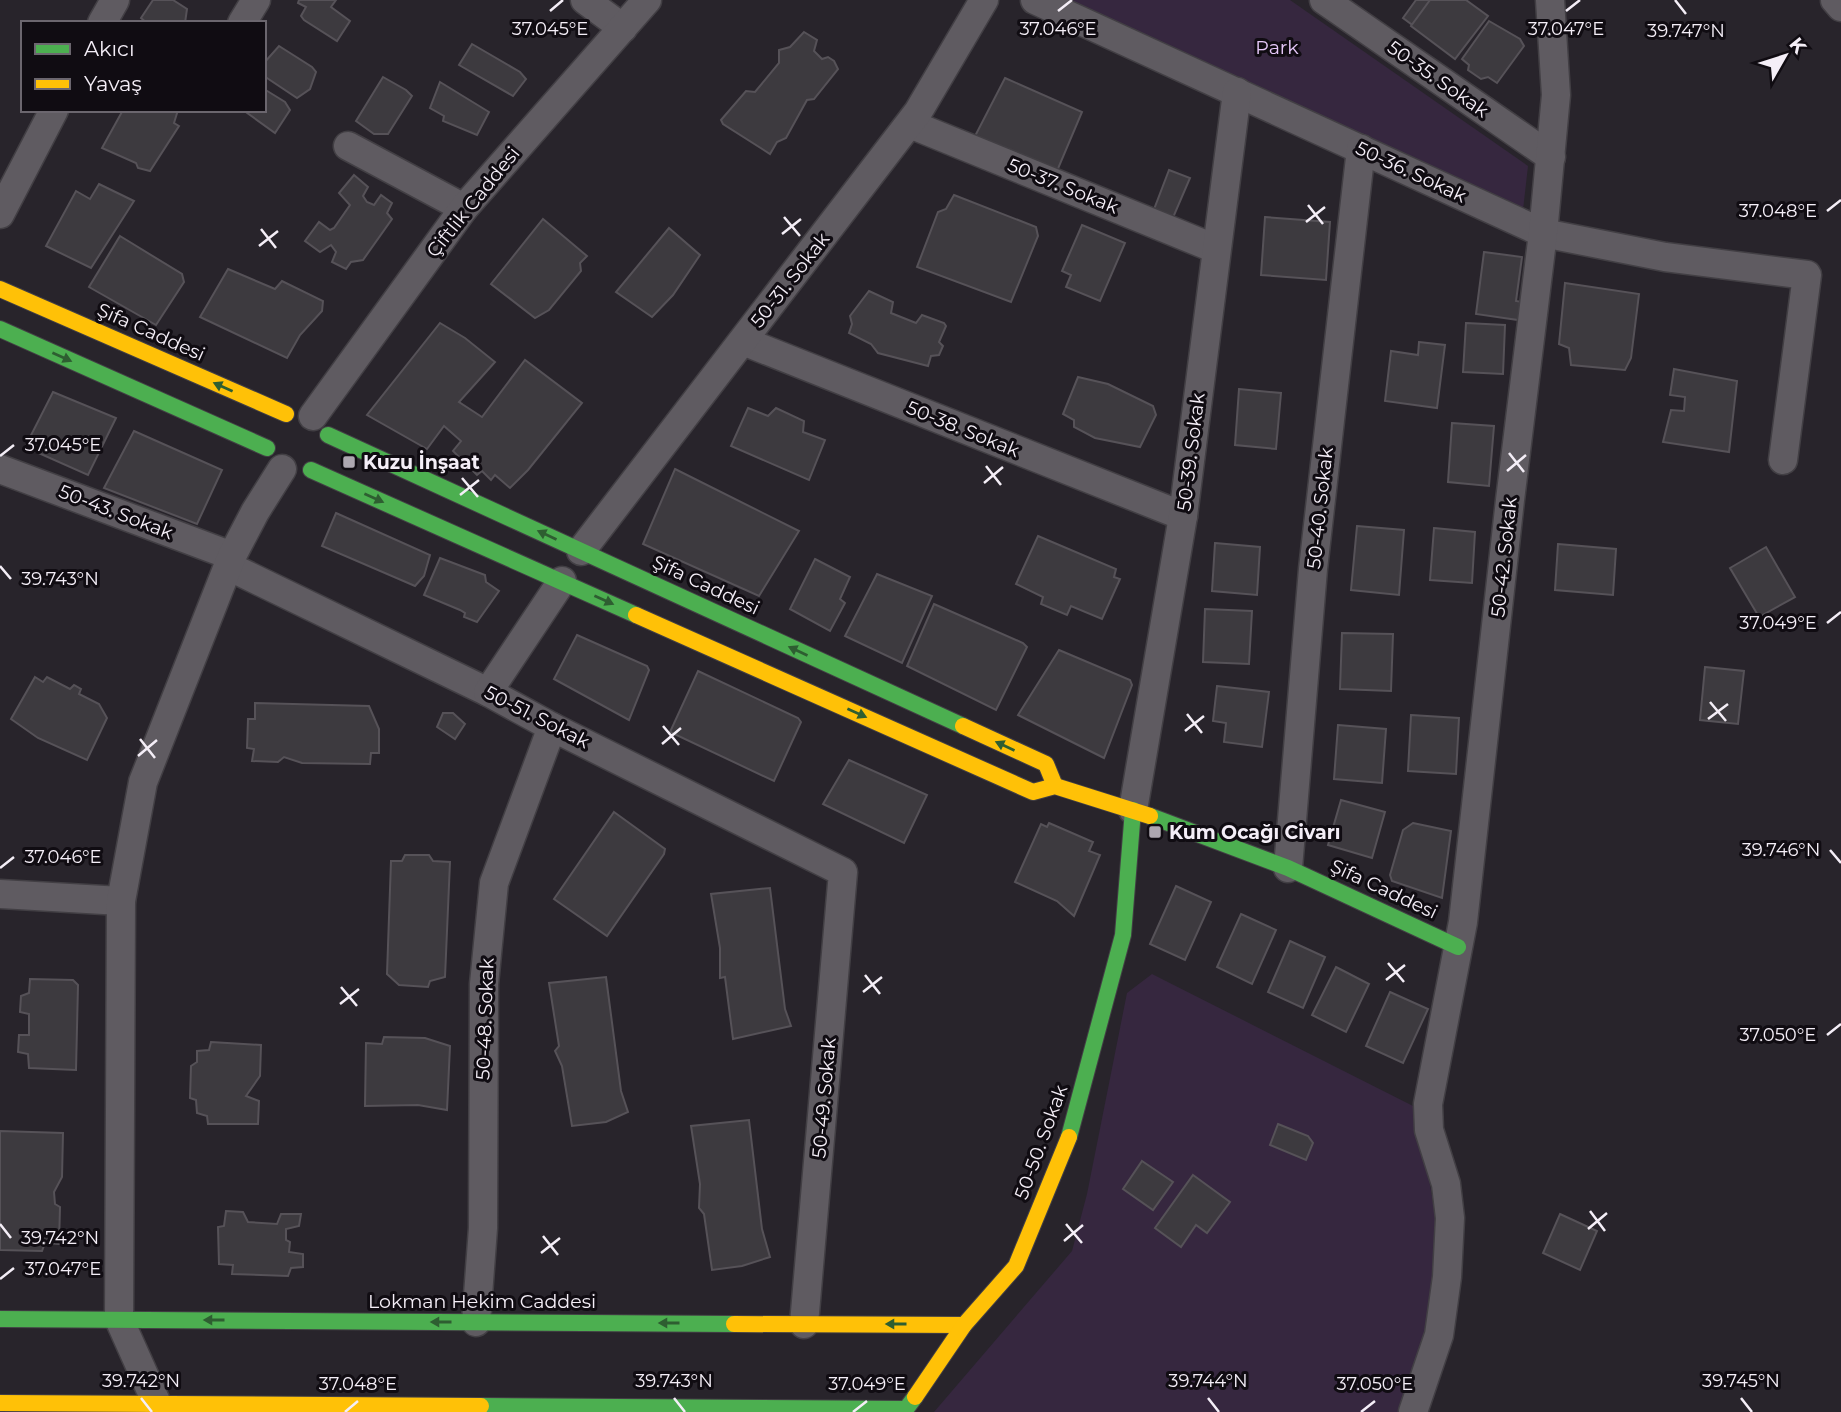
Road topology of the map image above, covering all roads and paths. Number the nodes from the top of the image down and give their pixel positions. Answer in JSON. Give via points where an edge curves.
{"nodes":[{"id":1,"x":115,"y":0,"type":"edge"},
{"id":2,"x":256,"y":0,"type":"edge"},
{"id":3,"x":585,"y":0,"type":"edge"},
{"id":4,"x":647,"y":0,"type":"edge"},
{"id":5,"x":984,"y":0,"type":"edge"},
{"id":6,"x":1035,"y":0,"type":"edge"},
{"id":7,"x":1324,"y":0,"type":"edge"},
{"id":8,"x":1550,"y":0,"type":"edge"},
{"id":9,"x":1835,"y":0,"type":"edge"},
{"id":10,"x":1841,"y":7,"type":"edge"},
{"id":11,"x":104,"y":21,"type":"edge"},
{"id":12,"x":243,"y":21,"type":"edge"},
{"id":13,"x":623,"y":28,"type":"junction"},
{"id":14,"x":1237,"y":92,"type":"junction"},
{"id":15,"x":53,"y":112,"type":"edge"},
{"id":16,"x":910,"y":124,"type":"junction"},
{"id":17,"x":348,"y":146,"type":"dead end"},
{"id":18,"x":1361,"y":149,"type":"junction"},
{"id":19,"x":1551,"y":157,"type":"junction"},
{"id":20,"x":464,"y":208,"type":"junction"},
{"id":21,"x":0,"y":214,"type":"edge"},
{"id":22,"x":1543,"y":233,"type":"junction"},
{"id":23,"x":1216,"y":249,"type":"junction"},
{"id":24,"x":0,"y":289,"type":"edge"},
{"id":25,"x":0,"y":329,"type":"edge"},
{"id":26,"x":743,"y":341,"type":"junction"},
{"id":27,"x":309,"y":422,"type":"junction"},
{"id":28,"x":275,"y":458,"type":"junction"},
{"id":29,"x":1783,"y":460,"type":"dead end"},
{"id":30,"x":321,"y":461,"type":"junction"},
{"id":31,"x":0,"y":469,"type":"edge"},
{"id":32,"x":1183,"y":516,"type":"junction"},
{"id":33,"x":581,"y":551,"type":"junction"},
{"id":34,"x":230,"y":561,"type":"junction"},
{"id":35,"x":562,"y":581,"type":"junction"},
{"id":36,"x":488,"y":692,"type":"junction"},
{"id":37,"x":552,"y":727,"type":"junction"},
{"id":38,"x":1055,"y":786,"type":"junction"},
{"id":39,"x":1133,"y":810,"type":"junction"},
{"id":40,"x":1288,"y":868,"type":"junction"},
{"id":41,"x":843,"y":872,"type":"joint"},
{"id":42,"x":0,"y":894,"type":"edge"},
{"id":43,"x":121,"y":901,"type":"junction"},
{"id":44,"x":1458,"y":947,"type":"junction"},
{"id":45,"x":0,"y":1318,"type":"edge"},
{"id":46,"x":119,"y":1319,"type":"junction"},
{"id":47,"x":476,"y":1322,"type":"junction"},
{"id":48,"x":804,"y":1324,"type":"junction"},
{"id":49,"x":964,"y":1325,"type":"junction"},
{"id":50,"x":0,"y":1403,"type":"edge"},
{"id":51,"x":157,"y":1404,"type":"junction"},
{"id":52,"x":1413,"y":1412,"type":"edge"}],
"edges":[{"from":1,"to":11,"type":"street"},
{"from":2,"to":12,"type":"street"},
{"from":3,"to":13,"type":"street"},
{"from":4,"to":13,"type":"street","name":"Çiftlik Caddesi"},
{"from":5,"to":16,"type":"street","name":"50-31. Sokak"},
{"from":6,"to":14,"type":"street","name":"50-36. Sokak"},
{"from":7,"to":19,"type":"street","name":"50-35. Sokak"},
{"from":8,"to":19,"type":"street","name":"50-42. Sokak","via":[[1556,95]]},
{"from":9,"to":10,"type":"street"},
{"from":13,"to":20,"type":"street","name":"Çiftlik Caddesi"},
{"from":14,"to":18,"type":"street","name":"50-36. Sokak"},
{"from":14,"to":23,"type":"street","name":"50-39. Sokak"},
{"from":15,"to":21,"type":"street"},
{"from":16,"to":23,"type":"street","name":"50-37. Sokak"},
{"from":16,"to":26,"type":"street","name":"50-31. Sokak"},
{"from":17,"to":20,"type":"street"},
{"from":18,"to":22,"type":"street","name":"50-36. Sokak"},
{"from":18,"to":40,"type":"street","name":"50-40. Sokak","via":[[1313,569]]},
{"from":19,"to":22,"type":"street","name":"50-42. Sokak"},
{"from":20,"to":27,"type":"street","name":"Çiftlik Caddesi"},
{"from":22,"to":29,"type":"street","name":"50-36. Sokak","via":[[1665,257],[1807,275]]},
{"from":22,"to":44,"type":"street","name":"50-42. Sokak"},
{"from":23,"to":32,"type":"street","name":"50-39. Sokak"},
{"from":27,"to":24,"type":"street","name":"Şifa Caddesi","one_way":true},
{"from":25,"to":28,"type":"street","one_way":true},
{"from":26,"to":32,"type":"street","name":"50-38. Sokak"},
{"from":26,"to":33,"type":"street","name":"50-31. Sokak"},
{"from":27,"to":28,"type":"street","via":[[270,429]]},
{"from":27,"to":30,"type":"street"},
{"from":33,"to":27,"type":"street","name":"Şifa Caddesi","one_way":true},
{"from":28,"to":30,"type":"street","via":[[296,473]]},
{"from":28,"to":34,"type":"street"},
{"from":30,"to":35,"type":"street","name":"Şifa Caddesi","one_way":true},
{"from":31,"to":34,"type":"street","name":"50-43. Sokak"},
{"from":32,"to":39,"type":"street","name":"50-39. Sokak"},
{"from":38,"to":33,"type":"street","name":"Şifa Caddesi","one_way":true,"via":[[1046,764]]},
{"from":34,"to":36,"type":"street","name":"50-51. Sokak"},
{"from":34,"to":43,"type":"street","via":[[143,782]]},
{"from":35,"to":36,"type":"street"},
{"from":35,"to":38,"type":"street","name":"Şifa Caddesi","one_way":true,"via":[[1033,792]]},
{"from":36,"to":37,"type":"street","name":"50-51. Sokak"},
{"from":37,"to":41,"type":"street","name":"50-51. Sokak"},
{"from":37,"to":47,"type":"street","name":"50-48. Sokak","via":[[494,883],[484,985],[483,1228]]},
{"from":38,"to":39,"type":"street","name":"Şifa Caddesi"},
{"from":39,"to":40,"type":"street","name":"Şifa Caddesi"},
{"from":39,"to":49,"type":"street","name":"50-50. Sokak","via":[[1123,935],[1074,1126],[1016,1266]]},
{"from":40,"to":44,"type":"street","name":"Şifa Caddesi"},
{"from":41,"to":48,"type":"street","name":"50-49. Sokak"},
{"from":42,"to":43,"type":"street"},
{"from":43,"to":46,"type":"street"},
{"from":44,"to":52,"type":"street","name":"50-42. Sokak","via":[[1427,1104],[1449,1207],[1447,1277],[1439,1335]]},
{"from":45,"to":46,"type":"street","name":"Lokman Hekim Caddesi"},
{"from":47,"to":46,"type":"street","name":"Lokman Hekim Caddesi","one_way":true},
{"from":46,"to":51,"type":"street"},
{"from":48,"to":47,"type":"street","name":"Lokman Hekim Caddesi","one_way":true},
{"from":49,"to":48,"type":"street","name":"Lokman Hekim Caddesi","one_way":true},
{"from":49,"to":51,"type":"street","name":"50-50. Sokak","via":[[906,1409]]},
{"from":50,"to":51,"type":"street"}]}
